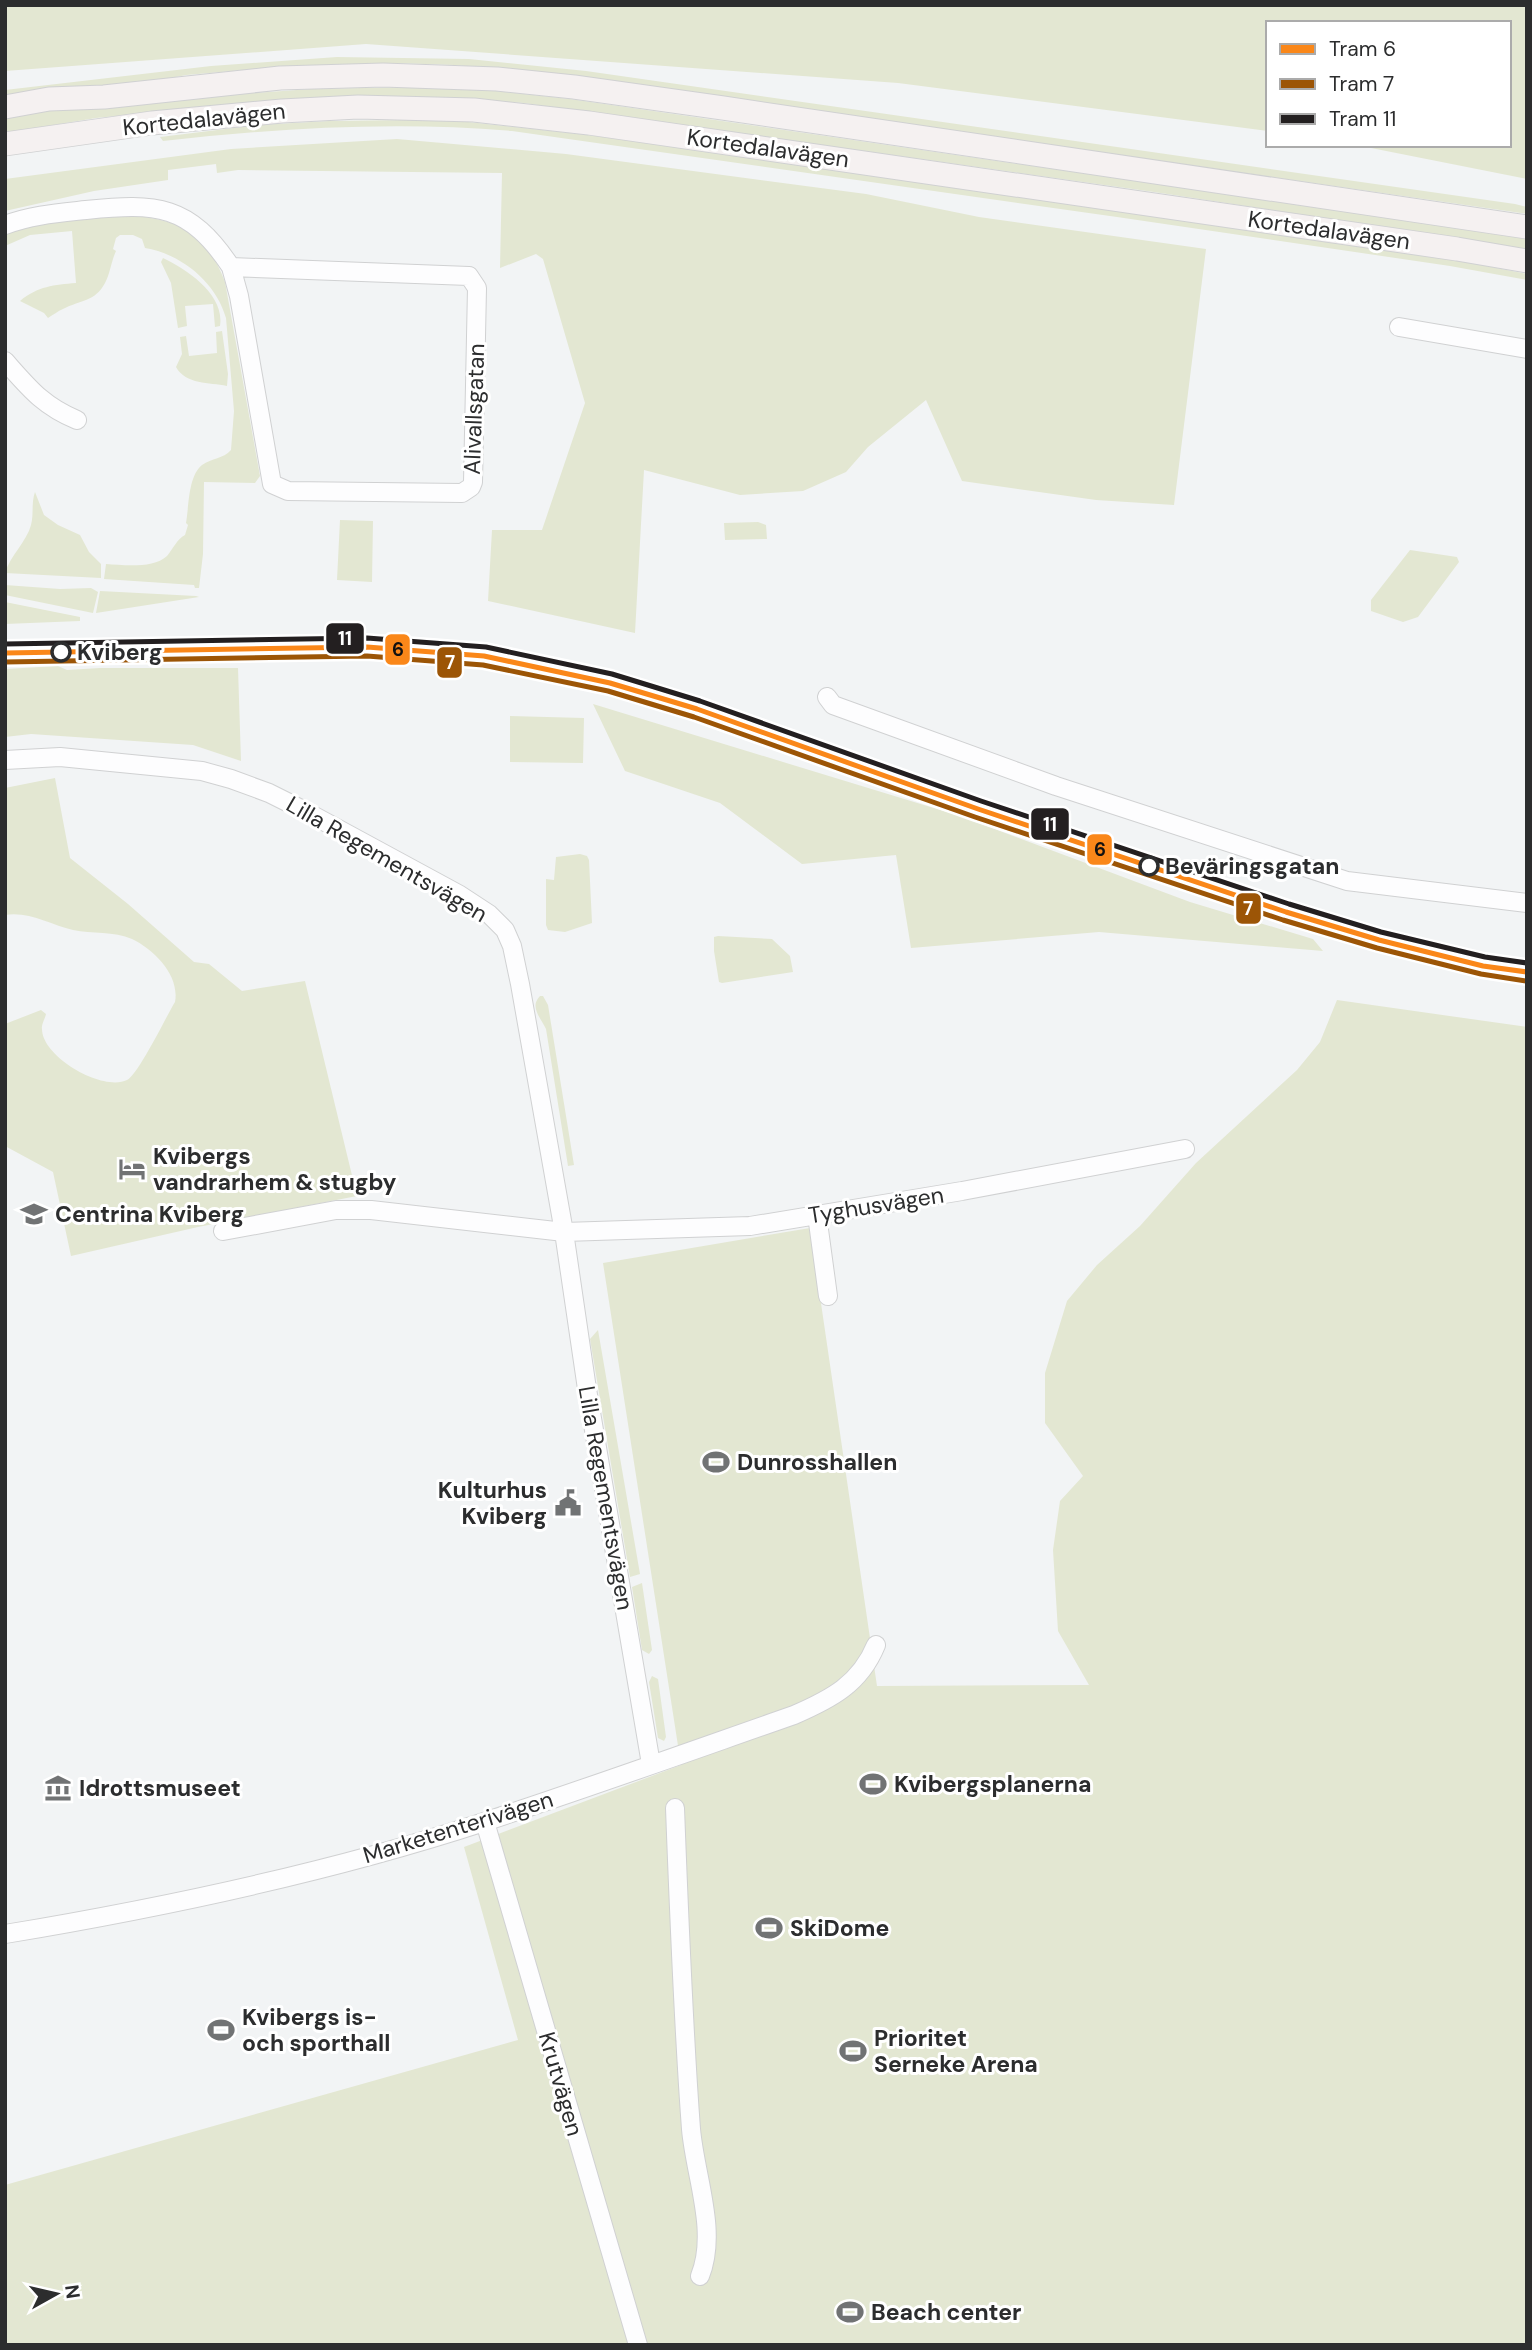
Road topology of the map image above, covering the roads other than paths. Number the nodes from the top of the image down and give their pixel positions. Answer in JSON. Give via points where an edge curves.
{"nodes":[{"id":1,"x":5,"y":107,"type":"edge"},
{"id":2,"x":5,"y":144,"type":"edge"},
{"id":3,"x":5,"y":225,"type":"edge"},
{"id":4,"x":1527,"y":227,"type":"edge"},
{"id":5,"x":1527,"y":261,"type":"edge"},
{"id":6,"x":231,"y":267,"type":"junction"},
{"id":7,"x":1399,"y":327,"type":"dead end"},
{"id":8,"x":1527,"y":349,"type":"edge"},
{"id":9,"x":5,"y":361,"type":"edge"},
{"id":10,"x":77,"y":420,"type":"dead end"},
{"id":11,"x":827,"y":697,"type":"dead end"},
{"id":12,"x":5,"y":760,"type":"edge"},
{"id":13,"x":1527,"y":902,"type":"edge"},
{"id":14,"x":1185,"y":1149,"type":"dead end"},
{"id":15,"x":817,"y":1215,"type":"junction"},
{"id":16,"x":223,"y":1231,"type":"dead end"},
{"id":17,"x":564,"y":1232,"type":"junction"},
{"id":18,"x":828,"y":1296,"type":"dead end"},
{"id":19,"x":876,"y":1645,"type":"dead end"},
{"id":20,"x":651,"y":1764,"type":"junction"},
{"id":21,"x":676,"y":1808,"type":"dead end"},
{"id":22,"x":485,"y":1822,"type":"junction"},
{"id":23,"x":5,"y":1934,"type":"edge"},
{"id":24,"x":700,"y":2276,"type":"dead end"},
{"id":25,"x":638,"y":2345,"type":"edge"}],
"edges":[{"from":1,"to":4,"type":"main road","name":"Kortedalavägen","via":[[280,78],[497,79]]},
{"from":2,"to":5,"type":"main road","name":"Kortedalavägen","via":[[282,111],[358,107],[474,110],[589,122]]},
{"from":3,"to":6,"type":"street","name":"Alivallsgatan","via":[[55,214],[155,208],[199,228]]},
{"from":6,"to":6,"type":"street","name":"Alivallsgatan","via":[[272,484],[288,492],[462,493],[471,487],[477,288],[469,276]]},
{"from":7,"to":8,"type":"street"},
{"from":9,"to":10,"type":"street","via":[[34,394],[55,411]]},
{"from":11,"to":13,"type":"street","via":[[833,705],[1056,786],[1347,881]]},
{"from":12,"to":17,"type":"street","name":"Lilla Regementsvägen","via":[[60,757],[202,771],[231,779],[305,811],[489,914],[505,930],[512,946]]},
{"from":14,"to":15,"type":"street","name":"Tyghusvägen"},
{"from":15,"to":17,"type":"street","name":"Tyghusvägen","via":[[750,1226]]},
{"from":15,"to":18,"type":"street"},
{"from":16,"to":17,"type":"street","via":[[335,1210],[371,1210]]},
{"from":17,"to":20,"type":"street","name":"Lilla Regementsvägen"},
{"from":19,"to":20,"type":"street","name":"Marketenterivägen","via":[[848,1686],[827,1701]]},
{"from":20,"to":22,"type":"street","name":"Marketenterivägen"},
{"from":21,"to":24,"type":"street","via":[[682,2015],[707,2259]]},
{"from":22,"to":23,"type":"street","name":"Marketenterivägen","via":[[198,1898]]},
{"from":22,"to":25,"type":"street","name":"Krutvägen"}]}
